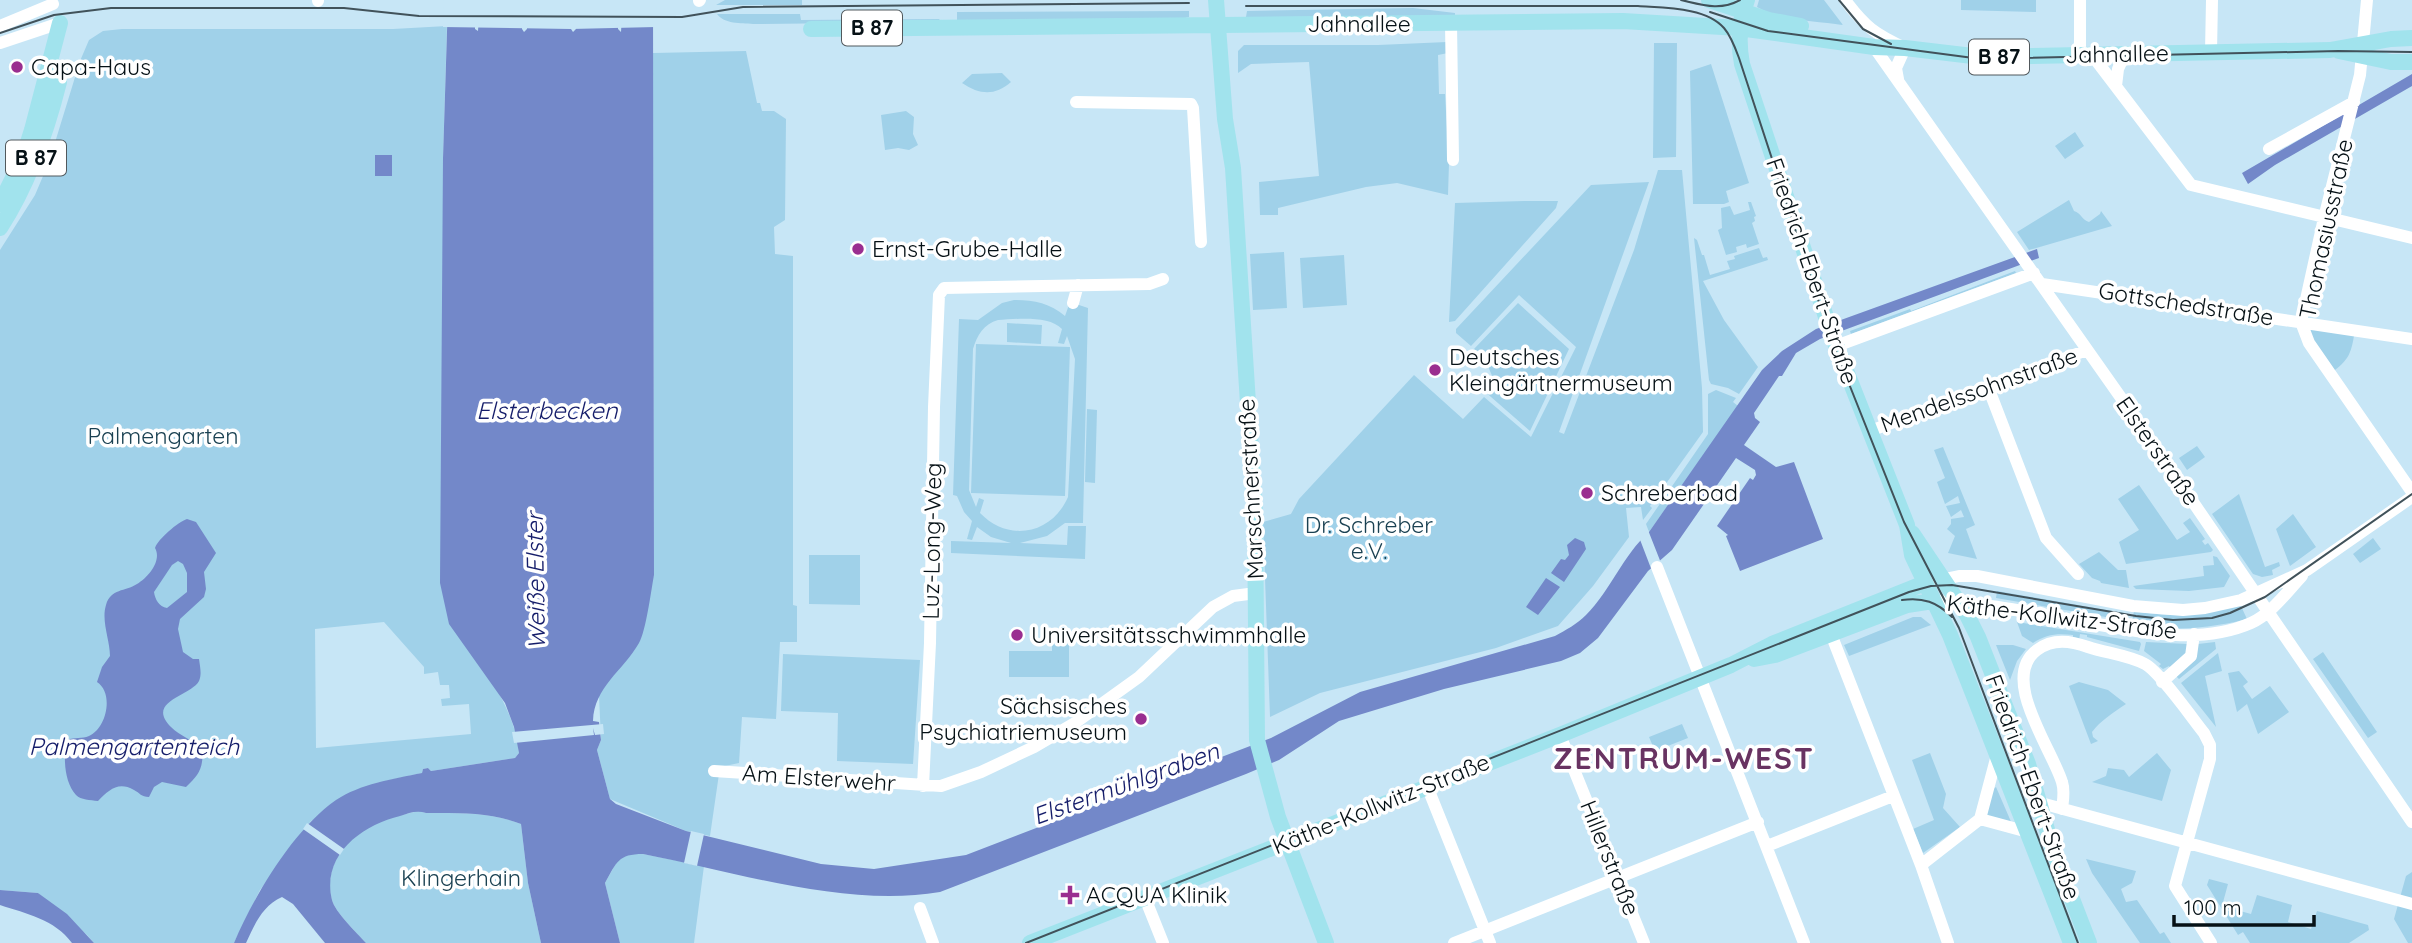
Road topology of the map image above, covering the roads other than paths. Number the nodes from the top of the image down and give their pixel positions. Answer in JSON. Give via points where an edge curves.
{"nodes":[{"id":1,"x":1709,"y":0,"type":"edge"},
{"id":2,"x":1845,"y":0,"type":"edge"},
{"id":3,"x":2080,"y":0,"type":"edge"},
{"id":4,"x":2212,"y":0,"type":"edge"},
{"id":5,"x":2367,"y":0,"type":"edge"},
{"id":6,"x":53,"y":4,"type":"dead end"},
{"id":7,"x":1745,"y":6,"type":"edge"},
{"id":8,"x":1217,"y":12,"type":"edge"},
{"id":9,"x":61,"y":23,"type":"joint"},
{"id":10,"x":1451,"y":23,"type":"junction"},
{"id":11,"x":0,"y":26,"type":"edge"},
{"id":12,"x":1740,"y":28,"type":"junction"},
{"id":13,"x":811,"y":30,"type":"dead end"},
{"id":14,"x":2412,"y":38,"type":"edge"},
{"id":15,"x":0,"y":43,"type":"edge"},
{"id":16,"x":1874,"y":47,"type":"junction"},
{"id":17,"x":1905,"y":48,"type":"junction"},
{"id":18,"x":2363,"y":50,"type":"junction"},
{"id":19,"x":2211,"y":52,"type":"junction"},
{"id":20,"x":2125,"y":54,"type":"junction"},
{"id":21,"x":2086,"y":55,"type":"junction"},
{"id":22,"x":2412,"y":62,"type":"edge"},
{"id":23,"x":59,"y":82,"type":"dead end"},
{"id":24,"x":1899,"y":82,"type":"junction"},
{"id":25,"x":2116,"y":86,"type":"junction"},
{"id":26,"x":1076,"y":102,"type":"dead end"},
{"id":27,"x":2353,"y":104,"type":"junction"},
{"id":28,"x":2269,"y":149,"type":"dead end"},
{"id":29,"x":1453,"y":160,"type":"dead end"},
{"id":30,"x":0,"y":204,"type":"edge"},
{"id":31,"x":2324,"y":218,"type":"junction"},
{"id":32,"x":0,"y":228,"type":"edge"},
{"id":33,"x":2412,"y":238,"type":"edge"},
{"id":34,"x":1201,"y":242,"type":"dead end"},
{"id":35,"x":2031,"y":268,"type":"junction"},
{"id":36,"x":1163,"y":279,"type":"dead end"},
{"id":37,"x":1078,"y":285,"type":"junction"},
{"id":38,"x":1073,"y":303,"type":"dead end"},
{"id":39,"x":2301,"y":322,"type":"junction"},
{"id":40,"x":1832,"y":335,"type":"junction"},
{"id":41,"x":2412,"y":339,"type":"edge"},
{"id":42,"x":2087,"y":349,"type":"junction"},
{"id":43,"x":1988,"y":387,"type":"junction"},
{"id":44,"x":1870,"y":431,"type":"junction"},
{"id":45,"x":2412,"y":495,"type":"edge"},
{"id":46,"x":1907,"y":525,"type":"junction"},
{"id":47,"x":1657,"y":567,"type":"dead end"},
{"id":48,"x":2307,"y":570,"type":"junction"},
{"id":49,"x":2078,"y":574,"type":"dead end"},
{"id":50,"x":1942,"y":579,"type":"junction"},
{"id":51,"x":1924,"y":583,"type":"junction"},
{"id":52,"x":1256,"y":593,"type":"junction"},
{"id":53,"x":2256,"y":593,"type":"junction"},
{"id":54,"x":1933,"y":601,"type":"junction"},
{"id":55,"x":1958,"y":602,"type":"junction"},
{"id":56,"x":2269,"y":611,"type":"junction"},
{"id":57,"x":1831,"y":634,"type":"junction"},
{"id":58,"x":2194,"y":634,"type":"junction"},
{"id":59,"x":1731,"y":665,"type":"junction"},
{"id":60,"x":1699,"y":678,"type":"junction"},
{"id":61,"x":2162,"y":682,"type":"junction"},
{"id":62,"x":2022,"y":685,"type":"joint"},
{"id":63,"x":1560,"y":735,"type":"junction"},
{"id":64,"x":1997,"y":755,"type":"junction"},
{"id":65,"x":714,"y":771,"type":"dead end"},
{"id":66,"x":923,"y":786,"type":"junction"},
{"id":67,"x":1427,"y":786,"type":"junction"},
{"id":68,"x":1893,"y":796,"type":"junction"},
{"id":69,"x":2041,"y":803,"type":"junction"},
{"id":70,"x":2062,"y":809,"type":"junction"},
{"id":71,"x":1980,"y":819,"type":"junction"},
{"id":72,"x":1758,"y":822,"type":"junction"},
{"id":73,"x":2412,"y":822,"type":"edge"},
{"id":74,"x":2028,"y":832,"type":"junction"},
{"id":75,"x":1287,"y":842,"type":"junction"},
{"id":76,"x":2187,"y":843,"type":"junction"},
{"id":77,"x":1767,"y":846,"type":"junction"},
{"id":78,"x":1921,"y":865,"type":"junction"},
{"id":79,"x":1619,"y":877,"type":"junction"},
{"id":80,"x":1145,"y":898,"type":"junction"},
{"id":81,"x":2412,"y":904,"type":"edge"},
{"id":82,"x":920,"y":908,"type":"dead end"},
{"id":83,"x":1488,"y":937,"type":"edge"},
{"id":84,"x":933,"y":943,"type":"edge"},
{"id":85,"x":1030,"y":943,"type":"edge"},
{"id":86,"x":1163,"y":943,"type":"edge"},
{"id":87,"x":1326,"y":943,"type":"edge"},
{"id":88,"x":1454,"y":943,"type":"edge"},
{"id":89,"x":1644,"y":943,"type":"edge"},
{"id":90,"x":1804,"y":943,"type":"edge"},
{"id":91,"x":1948,"y":943,"type":"edge"},
{"id":92,"x":2071,"y":943,"type":"edge"},
{"id":93,"x":2090,"y":943,"type":"edge"},
{"id":94,"x":2211,"y":943,"type":"edge"}],
"edges":[{"from":1,"to":7,"type":"main road","name":"Jahnallee","number":"B 87"},
{"from":2,"to":17,"type":"street","via":[[1864,25]]},
{"from":3,"to":21,"type":"street"},
{"from":4,"to":19,"type":"street"},
{"from":5,"to":18,"type":"street","name":"Thomasiusstraße"},
{"from":6,"to":11,"type":"street"},
{"from":7,"to":12,"type":"main road","name":"Friedrich-Ebert-Straße"},
{"from":7,"to":17,"type":"main road","name":"Jahnallee","number":"B 87","via":[[1786,24],[1859,34]]},
{"from":8,"to":10,"type":"main road","name":"Jahnallee","number":"B 87"},
{"from":8,"to":13,"type":"main road","name":"Jahnallee","number":"B 87"},
{"from":8,"to":52,"type":"main road","name":"Marschnerstraße","via":[[1233,168]]},
{"from":9,"to":15,"type":"street"},
{"from":9,"to":30,"type":"main road","number":"B 87","via":[[23,158]]},
{"from":10,"to":12,"type":"main road","name":"Jahnallee","number":"B 87","via":[[1623,21]]},
{"from":10,"to":29,"type":"street"},
{"from":12,"to":16,"type":"main road","name":"Jahnallee","number":"B 87"},
{"from":12,"to":40,"type":"main road","name":"Friedrich-Ebert-Straße","via":[[1742,64]]},
{"from":14,"to":18,"type":"main road","number":"B 87","via":[[2391,38]]},
{"from":16,"to":17,"type":"main road","name":"Jahnallee","number":"B 87"},
{"from":16,"to":24,"type":"street","name":"Elsterstraße"},
{"from":17,"to":21,"type":"main road","name":"Jahnallee","number":"B 87","via":[[1981,57]]},
{"from":17,"to":24,"type":"street","via":[[1896,68]]},
{"from":18,"to":19,"type":"main road","name":"Jahnallee","number":"B 87"},
{"from":18,"to":22,"type":"main road","number":"B 87","via":[[2391,62]]},
{"from":18,"to":27,"type":"street","name":"Thomasiusstraße"},
{"from":19,"to":20,"type":"main road","name":"Jahnallee","number":"B 87"},
{"from":20,"to":21,"type":"main road","name":"Jahnallee","number":"B 87"},
{"from":20,"to":25,"type":"street"},
{"from":21,"to":25,"type":"street"},
{"from":23,"to":32,"type":"main road","number":"B 87","via":[[35,160]]},
{"from":24,"to":35,"type":"street","name":"Elsterstraße"},
{"from":25,"to":31,"type":"street","via":[[2191,185]]},
{"from":26,"to":34,"type":"street","via":[[1191,104]]},
{"from":27,"to":28,"type":"street","name":"Thomasiusstraße"},
{"from":27,"to":31,"type":"street","name":"Thomasiusstraße"},
{"from":31,"to":33,"type":"street"},
{"from":31,"to":39,"type":"street","name":"Thomasiusstraße"},
{"from":35,"to":39,"type":"street","name":"Gottschedstraße"},
{"from":35,"to":40,"type":"street"},
{"from":35,"to":42,"type":"street","name":"Elsterstraße"},
{"from":36,"to":37,"type":"street","via":[[1149,284]]},
{"from":37,"to":38,"type":"street"},
{"from":37,"to":66,"type":"street","name":"Luz-Long-Weg","via":[[944,288],[939,295]]},
{"from":39,"to":41,"type":"street","name":"Gottschedstraße"},
{"from":39,"to":45,"type":"street","name":"Thomasiusstraße","via":[[2309,344]]},
{"from":40,"to":44,"type":"main road","name":"Friedrich-Ebert-Straße"},
{"from":42,"to":43,"type":"street","name":"Mendelssohnstraße"},
{"from":42,"to":53,"type":"street","name":"Elsterstraße"},
{"from":43,"to":44,"type":"street","name":"Mendelssohnstraße"},
{"from":43,"to":49,"type":"street","via":[[2046,538]]},
{"from":44,"to":46,"type":"main road","name":"Friedrich-Ebert-Straße"},
{"from":45,"to":48,"type":"street","name":"Käthe-Kollwitz-Straße"},
{"from":46,"to":50,"type":"main road","name":"Friedrich-Ebert-Straße"},
{"from":46,"to":51,"type":"main road","name":"Friedrich-Ebert-Straße","via":[[1912,555]]},
{"from":47,"to":60,"type":"street"},
{"from":48,"to":53,"type":"street","name":"Käthe-Kollwitz-Straße"},
{"from":48,"to":56,"type":"street","name":"Käthe-Kollwitz-Straße"},
{"from":50,"to":51,"type":"street","name":"Käthe-Kollwitz-Straße"},
{"from":50,"to":53,"type":"street","name":"Käthe-Kollwitz-Straße","via":[[1977,576],[2157,609],[2225,605]]},
{"from":50,"to":55,"type":"main road","name":"Friedrich-Ebert-Straße"},
{"from":51,"to":54,"type":"main road","name":"Friedrich-Ebert-Straße"},
{"from":51,"to":59,"type":"main road","name":"Käthe-Kollwitz-Straße"},
{"from":52,"to":66,"type":"street","name":"Am Elsterwehr","via":[[1233,596],[1213,607],[1139,677],[1044,741],[981,772],[941,786]]},
{"from":52,"to":75,"type":"main road","name":"Marschnerstraße","via":[[1257,740]]},
{"from":53,"to":56,"type":"street","name":"Elsterstraße"},
{"from":54,"to":55,"type":"street","name":"Käthe-Kollwitz-Straße"},
{"from":54,"to":57,"type":"main road","name":"Käthe-Kollwitz-Straße"},
{"from":54,"to":64,"type":"main road","name":"Friedrich-Ebert-Straße"},
{"from":55,"to":58,"type":"street","name":"Käthe-Kollwitz-Straße","via":[[2126,630]]},
{"from":55,"to":69,"type":"main road","name":"Friedrich-Ebert-Straße","via":[[1978,637]]},
{"from":56,"to":58,"type":"street","name":"Käthe-Kollwitz-Straße","via":[[2252,622]]},
{"from":56,"to":73,"type":"street","name":"Elsterstraße"},
{"from":57,"to":59,"type":"main road","name":"Käthe-Kollwitz-Straße"},
{"from":57,"to":68,"type":"street"},
{"from":58,"to":61,"type":"street","name":"Käthe-Kollwitz-Straße","via":[[2191,656]]},
{"from":59,"to":60,"type":"main road","name":"Käthe-Kollwitz-Straße"},
{"from":60,"to":63,"type":"main road","name":"Käthe-Kollwitz-Straße"},
{"from":60,"to":72,"type":"street"},
{"from":61,"to":62,"type":"street","name":"Käthe-Kollwitz-Straße","via":[[2139,661],[2059,642],[2030,657]]},
{"from":61,"to":76,"type":"street","via":[[2210,746]]},
{"from":62,"to":70,"type":"street","name":"Friedrich-Ebert-Straße","via":[[2063,786]]},
{"from":63,"to":67,"type":"main road","name":"Käthe-Kollwitz-Straße"},
{"from":63,"to":79,"type":"street","name":"Hillerstraße"},
{"from":64,"to":71,"type":"street"},
{"from":64,"to":74,"type":"main road","name":"Friedrich-Ebert-Straße"},
{"from":65,"to":66,"type":"street","name":"Am Elsterwehr"},
{"from":67,"to":75,"type":"main road","name":"Käthe-Kollwitz-Straße"},
{"from":67,"to":83,"type":"street"},
{"from":68,"to":77,"type":"street"},
{"from":68,"to":78,"type":"street"},
{"from":69,"to":70,"type":"street"},
{"from":69,"to":93,"type":"main road","name":"Friedrich-Ebert-Straße","via":[[2052,848]]},
{"from":70,"to":76,"type":"street"},
{"from":71,"to":74,"type":"street"},
{"from":71,"to":78,"type":"street"},
{"from":72,"to":77,"type":"street"},
{"from":72,"to":79,"type":"street"},
{"from":74,"to":92,"type":"main road","name":"Friedrich-Ebert-Straße"},
{"from":75,"to":80,"type":"main road","name":"Käthe-Kollwitz-Straße"},
{"from":75,"to":87,"type":"main road","name":"Marschnerstraße"},
{"from":76,"to":81,"type":"street"},
{"from":76,"to":94,"type":"street","via":[[2175,886]]},
{"from":77,"to":90,"type":"street"},
{"from":78,"to":91,"type":"street"},
{"from":79,"to":83,"type":"street"},
{"from":79,"to":89,"type":"street","name":"Hillerstraße"},
{"from":80,"to":85,"type":"main road","name":"Käthe-Kollwitz-Straße"},
{"from":80,"to":86,"type":"street"},
{"from":82,"to":84,"type":"street"},
{"from":83,"to":88,"type":"street"}]}
